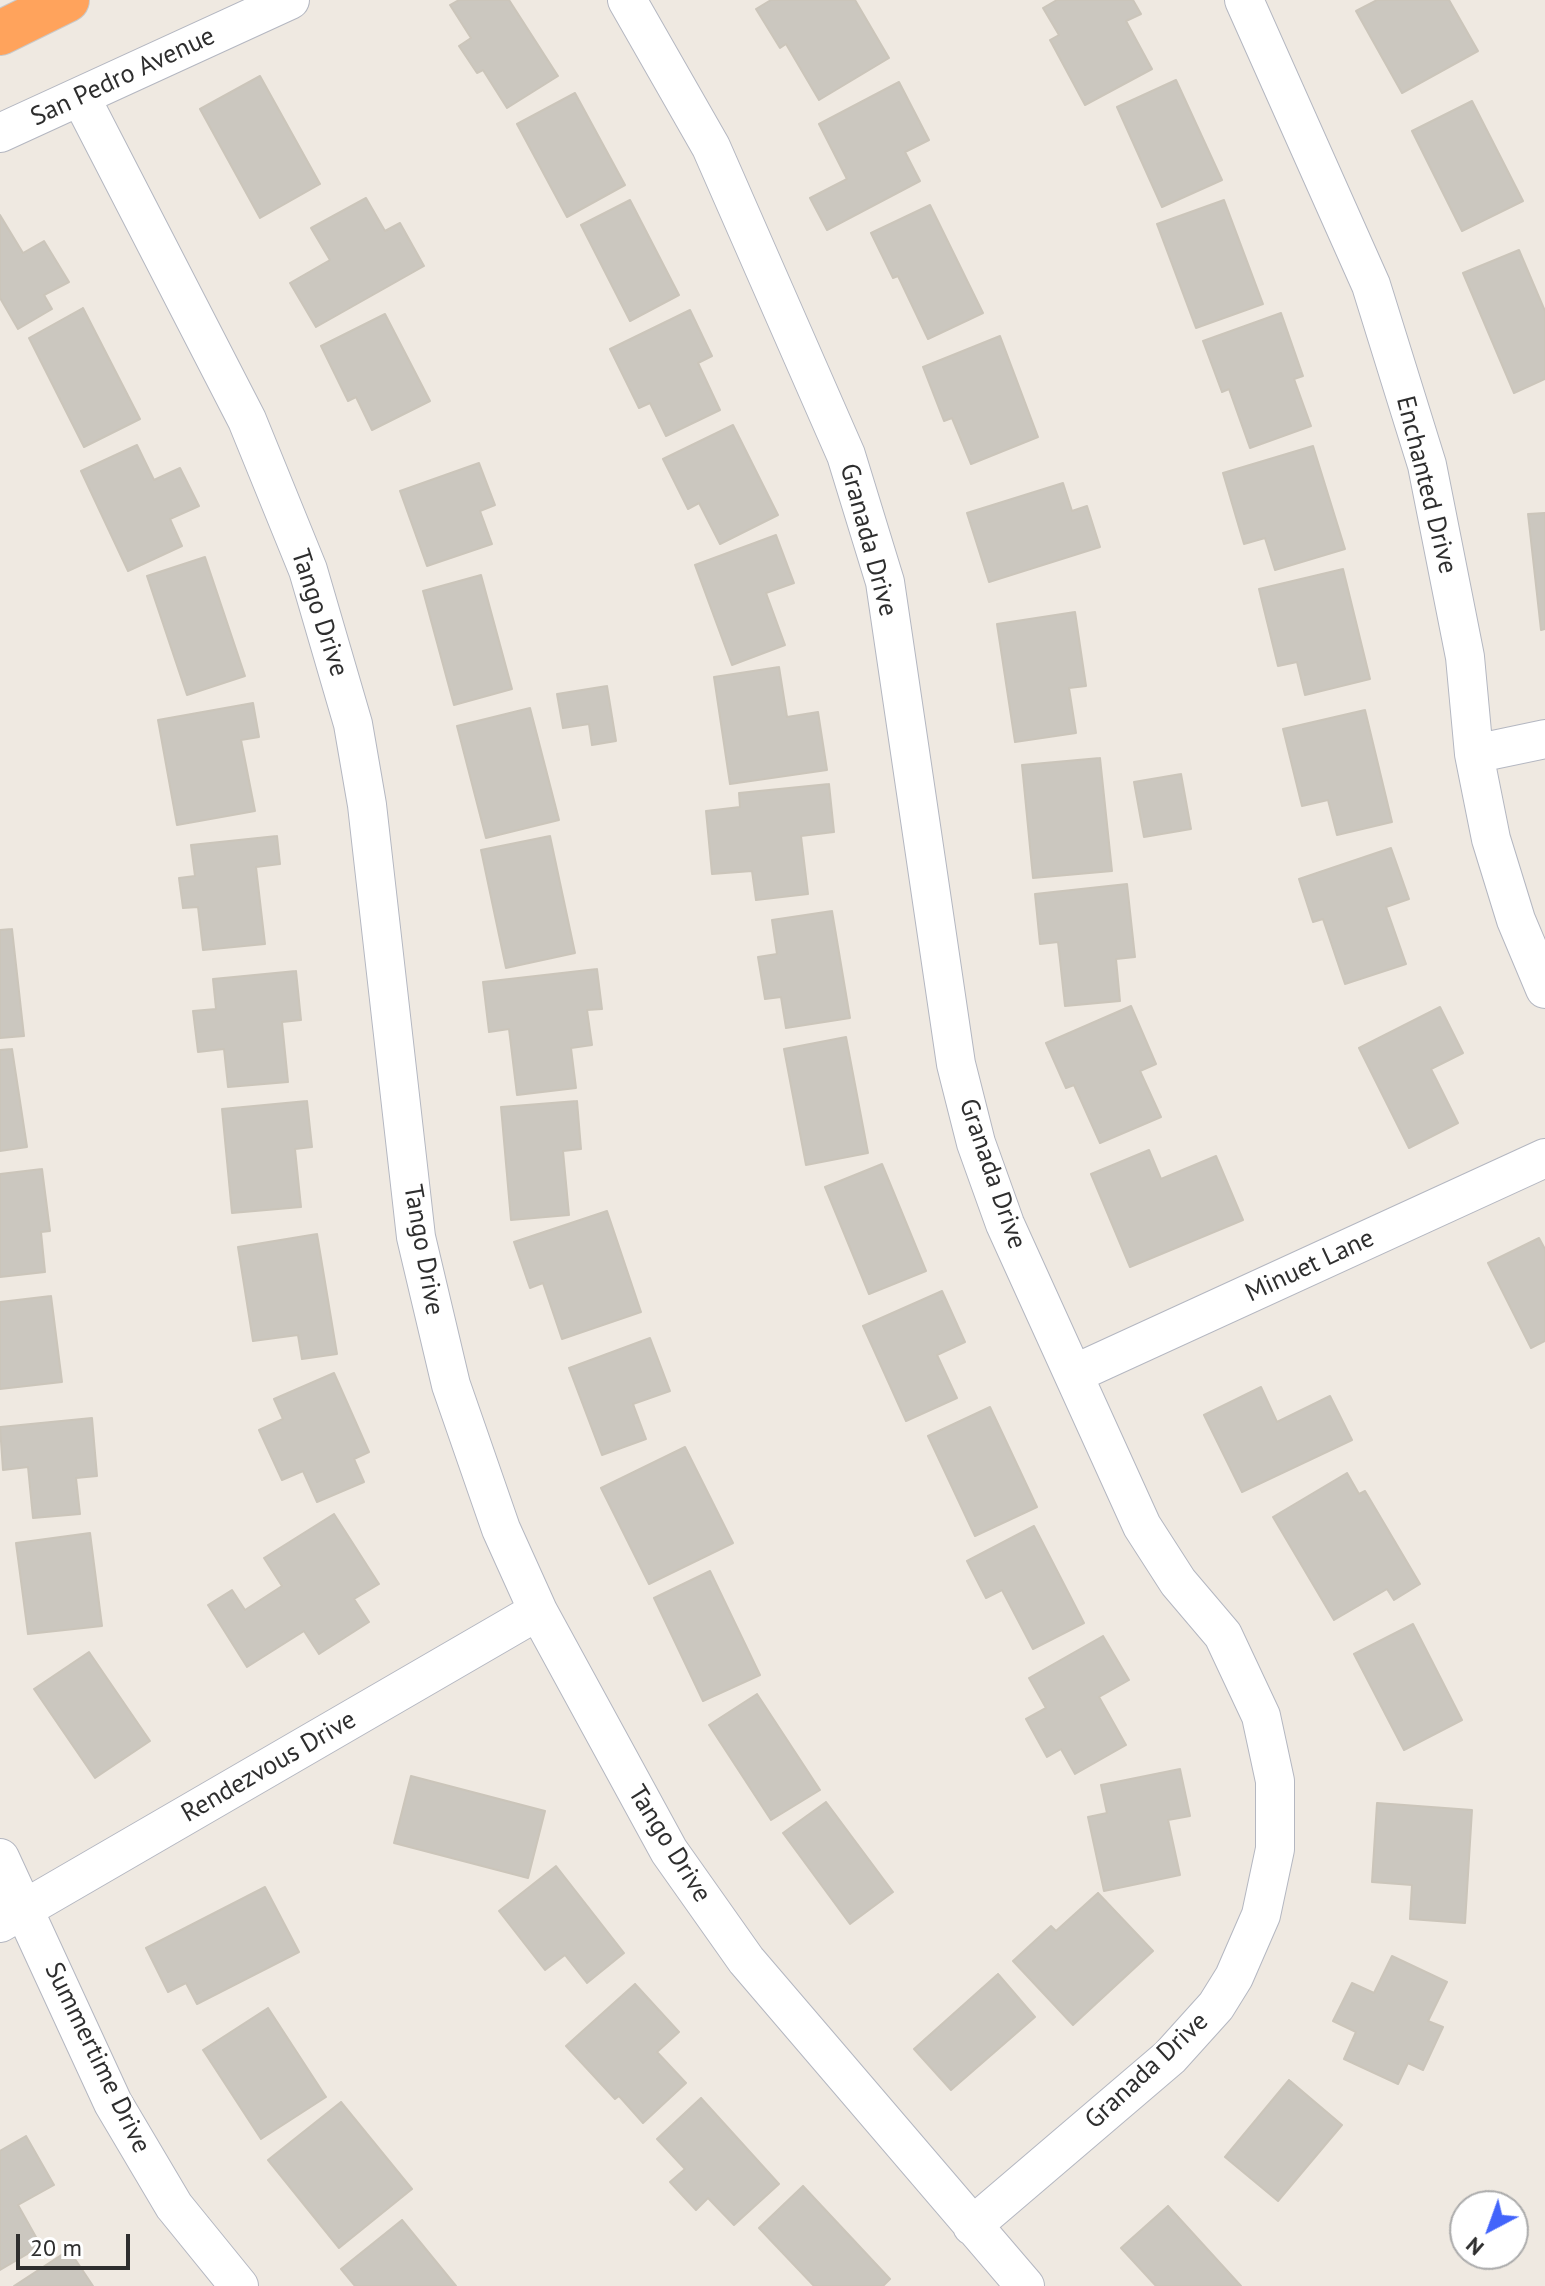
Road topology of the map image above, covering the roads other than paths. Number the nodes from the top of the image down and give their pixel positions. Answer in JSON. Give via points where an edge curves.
{"nodes":[{"id":1,"x":67,"y":0,"type":"edge"},
{"id":2,"x":290,"y":0,"type":"edge"},
{"id":3,"x":627,"y":0,"type":"edge"},
{"id":4,"x":1244,"y":0,"type":"edge"},
{"id":5,"x":0,"y":33,"type":"edge"},
{"id":6,"x":81,"y":98,"type":"junction"},
{"id":7,"x":0,"y":133,"type":"edge"},
{"id":8,"x":1545,"y":739,"type":"edge"},
{"id":9,"x":1474,"y":754,"type":"junction"},
{"id":10,"x":1545,"y":989,"type":"edge"},
{"id":11,"x":1545,"y":1158,"type":"edge"},
{"id":12,"x":1074,"y":1374,"type":"junction"},
{"id":13,"x":538,"y":1611,"type":"junction"},
{"id":14,"x":0,"y":1858,"type":"edge"},
{"id":15,"x":13,"y":1916,"type":"edge"},
{"id":16,"x":972,"y":2226,"type":"junction"},
{"id":17,"x":239,"y":2286,"type":"edge"},
{"id":18,"x":1025,"y":2286,"type":"edge"}],
"edges":[{"from":1,"to":5,"type":"highway"},
{"from":2,"to":6,"type":"street","name":"San Pedro Avenue"},
{"from":3,"to":12,"type":"street","name":"Granada Drive","via":[[711,147],[846,455],[885,582],[956,1064],[976,1143],[1005,1224]]},
{"from":4,"to":9,"type":"street","name":"Enchanted Drive","via":[[1371,285],[1427,465],[1465,657]]},
{"from":6,"to":7,"type":"street","name":"San Pedro Avenue"},
{"from":6,"to":13,"type":"street","name":"Tango Drive","via":[[247,420],[308,570],[353,724],[367,805],[416,1237],[451,1385],[501,1529]]},
{"from":8,"to":9,"type":"street"},
{"from":9,"to":10,"type":"street","name":"Enchanted Drive","via":[[1499,866]]},
{"from":11,"to":12,"type":"street","name":"Minuet Lane"},
{"from":12,"to":16,"type":"street","name":"Granada Drive","via":[[1142,1526],[1178,1582],[1223,1635],[1261,1716],[1275,1781],[1275,1849],[1261,1915],[1216,2006],[1170,2057]]},
{"from":13,"to":15,"type":"street","name":"Rendezvous Drive"},
{"from":13,"to":16,"type":"street","name":"Tango Drive","via":[[686,1875],[746,1960]]},
{"from":14,"to":15,"type":"street","name":"Summertime Drive"},
{"from":15,"to":17,"type":"street","name":"Summertime Drive","via":[[174,2206]]},
{"from":16,"to":18,"type":"street","name":"Tango Drive"}]}
